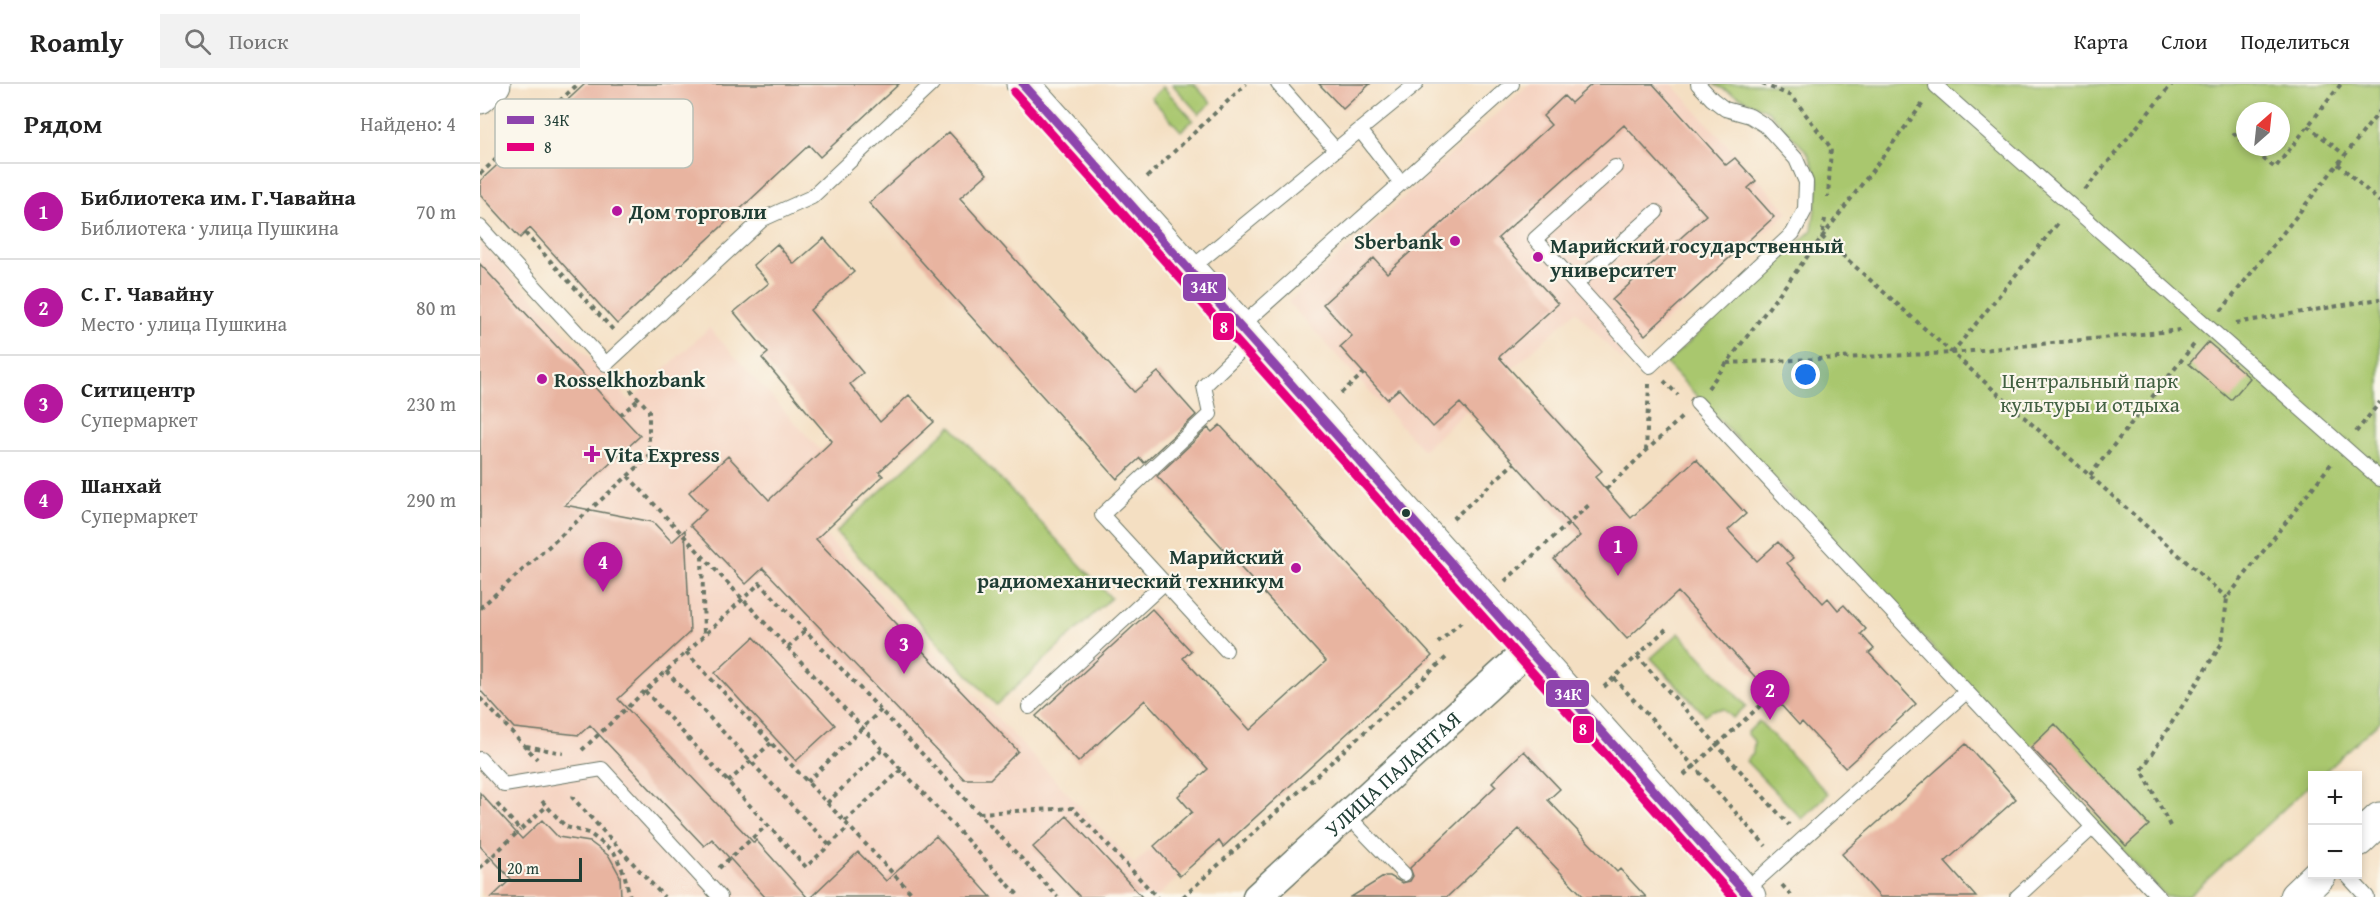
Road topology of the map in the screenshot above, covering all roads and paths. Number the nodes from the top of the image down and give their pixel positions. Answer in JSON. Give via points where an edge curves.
{"nodes":[{"id":1,"x":494,"y":84,"type":"edge"},
{"id":2,"x":578,"y":84,"type":"edge"},
{"id":3,"x":932,"y":84,"type":"edge"},
{"id":4,"x":1023,"y":84,"type":"edge"},
{"id":5,"x":1246,"y":84,"type":"edge"},
{"id":6,"x":1278,"y":84,"type":"edge"},
{"id":7,"x":1416,"y":84,"type":"edge"},
{"id":8,"x":1512,"y":84,"type":"edge"},
{"id":9,"x":1698,"y":84,"type":"edge"},
{"id":10,"x":1762,"y":84,"type":"edge"},
{"id":11,"x":2341,"y":84,"type":"edge"},
{"id":12,"x":1936,"y":86,"type":"joint"},
{"id":13,"x":480,"y":97,"type":"edge"},
{"id":14,"x":562,"y":99,"type":"edge"},
{"id":15,"x":2380,"y":111,"type":"edge"},
{"id":16,"x":2308,"y":126,"type":"junction"},
{"id":17,"x":1360,"y":130,"type":"junction"},
{"id":18,"x":2233,"y":133,"type":"dead end"},
{"id":19,"x":2236,"y":136,"type":"edge"},
{"id":20,"x":2290,"y":149,"type":"edge"},
{"id":21,"x":1336,"y":150,"type":"junction"},
{"id":22,"x":2345,"y":155,"type":"junction"},
{"id":23,"x":2260,"y":156,"type":"edge"},
{"id":24,"x":2284,"y":156,"type":"edge"},
{"id":25,"x":495,"y":160,"type":"edge"},
{"id":26,"x":2338,"y":164,"type":"junction"},
{"id":27,"x":1615,"y":167,"type":"dead end"},
{"id":28,"x":480,"y":174,"type":"edge"},
{"id":29,"x":1147,"y":177,"type":"dead end"},
{"id":30,"x":1401,"y":183,"type":"junction"},
{"id":31,"x":2380,"y":202,"type":"edge"},
{"id":32,"x":1827,"y":206,"type":"dead end"},
{"id":33,"x":1656,"y":212,"type":"dead end"},
{"id":34,"x":1825,"y":216,"type":"dead end"},
{"id":35,"x":480,"y":227,"type":"edge"},
{"id":36,"x":525,"y":233,"type":"dead end"},
{"id":37,"x":1822,"y":237,"type":"junction"},
{"id":38,"x":1189,"y":270,"type":"junction"},
{"id":39,"x":1576,"y":284,"type":"junction"},
{"id":40,"x":2380,"y":300,"type":"edge"},
{"id":41,"x":2208,"y":327,"type":"junction"},
{"id":42,"x":1246,"y":334,"type":"junction"},
{"id":43,"x":627,"y":344,"type":"junction"},
{"id":44,"x":1952,"y":353,"type":"junction"},
{"id":45,"x":606,"y":363,"type":"junction"},
{"id":46,"x":1727,"y":363,"type":"junction"},
{"id":47,"x":1650,"y":366,"type":"junction"},
{"id":48,"x":1364,"y":373,"type":"dead end"},
{"id":49,"x":1341,"y":393,"type":"dead end"},
{"id":50,"x":639,"y":399,"type":"junction"},
{"id":51,"x":2380,"y":402,"type":"edge"},
{"id":52,"x":1694,"y":406,"type":"junction"},
{"id":53,"x":620,"y":415,"type":"dead end"},
{"id":54,"x":2344,"y":448,"type":"junction"},
{"id":55,"x":1646,"y":451,"type":"junction"},
{"id":56,"x":1514,"y":463,"type":"dead end"},
{"id":57,"x":628,"y":476,"type":"junction"},
{"id":58,"x":2090,"y":476,"type":"junction"},
{"id":59,"x":2380,"y":479,"type":"edge"},
{"id":60,"x":1606,"y":489,"type":"dead end"},
{"id":61,"x":1589,"y":505,"type":"dead end"},
{"id":62,"x":1453,"y":519,"type":"dead end"},
{"id":63,"x":702,"y":555,"type":"junction"},
{"id":64,"x":1508,"y":579,"type":"dead end"},
{"id":65,"x":1164,"y":583,"type":"junction"},
{"id":66,"x":2227,"y":598,"type":"junction"},
{"id":67,"x":743,"y":599,"type":"junction"},
{"id":68,"x":480,"y":608,"type":"edge"},
{"id":69,"x":1666,"y":629,"type":"dead end"},
{"id":70,"x":805,"y":630,"type":"junction"},
{"id":71,"x":704,"y":635,"type":"junction"},
{"id":72,"x":788,"y":647,"type":"junction"},
{"id":73,"x":1227,"y":650,"type":"dead end"},
{"id":74,"x":1528,"y":650,"type":"junction"},
{"id":75,"x":686,"y":652,"type":"junction"},
{"id":76,"x":1449,"y":655,"type":"dead end"},
{"id":77,"x":1638,"y":656,"type":"junction"},
{"id":78,"x":666,"y":671,"type":"junction"},
{"id":79,"x":1614,"y":678,"type":"junction"},
{"id":80,"x":1604,"y":687,"type":"dead end"},
{"id":81,"x":645,"y":691,"type":"junction"},
{"id":82,"x":1966,"y":692,"type":"junction"},
{"id":83,"x":1772,"y":695,"type":"dead end"},
{"id":84,"x":1029,"y":707,"type":"dead end"},
{"id":85,"x":881,"y":710,"type":"junction"},
{"id":86,"x":863,"y":728,"type":"junction"},
{"id":87,"x":771,"y":743,"type":"junction"},
{"id":88,"x":1717,"y":745,"type":"junction"},
{"id":89,"x":883,"y":749,"type":"junction"},
{"id":90,"x":480,"y":759,"type":"edge"},
{"id":91,"x":750,"y":761,"type":"junction"},
{"id":92,"x":1694,"y":766,"type":"junction"},
{"id":93,"x":902,"y":769,"type":"junction"},
{"id":94,"x":1683,"y":775,"type":"dead end"},
{"id":95,"x":554,"y":777,"type":"junction"},
{"id":96,"x":524,"y":782,"type":"junction"},
{"id":97,"x":728,"y":782,"type":"junction"},
{"id":98,"x":807,"y":782,"type":"junction"},
{"id":99,"x":827,"y":803,"type":"junction"},
{"id":100,"x":496,"y":804,"type":"dead end"},
{"id":101,"x":547,"y":806,"type":"junction"},
{"id":102,"x":978,"y":813,"type":"junction"},
{"id":103,"x":1347,"y":815,"type":"junction"},
{"id":104,"x":2380,"y":819,"type":"edge"},
{"id":105,"x":844,"y":821,"type":"junction"},
{"id":106,"x":767,"y":825,"type":"junction"},
{"id":107,"x":2170,"y":826,"type":"dead end"},
{"id":108,"x":849,"y":827,"type":"junction"},
{"id":109,"x":2093,"y":827,"type":"junction"},
{"id":110,"x":520,"y":830,"type":"junction"},
{"id":111,"x":2362,"y":836,"type":"edge"},
{"id":112,"x":1802,"y":839,"type":"junction"},
{"id":113,"x":829,"y":846,"type":"junction"},
{"id":114,"x":1779,"y":860,"type":"junction"},
{"id":115,"x":480,"y":868,"type":"edge"},
{"id":116,"x":1404,"y":874,"type":"dead end"},
{"id":117,"x":2315,"y":879,"type":"edge"},
{"id":118,"x":2351,"y":879,"type":"edge"},
{"id":119,"x":705,"y":881,"type":"junction"},
{"id":120,"x":1746,"y":894,"type":"edge"},
{"id":121,"x":630,"y":897,"type":"edge"},
{"id":122,"x":720,"y":897,"type":"edge"},
{"id":123,"x":915,"y":897,"type":"edge"},
{"id":124,"x":1020,"y":897,"type":"edge"},
{"id":125,"x":1058,"y":897,"type":"edge"},
{"id":126,"x":1157,"y":897,"type":"edge"},
{"id":127,"x":1183,"y":897,"type":"edge"},
{"id":128,"x":1257,"y":897,"type":"edge"},
{"id":129,"x":2017,"y":897,"type":"edge"},
{"id":130,"x":2158,"y":897,"type":"edge"},
{"id":131,"x":2296,"y":897,"type":"edge"},
{"id":132,"x":2367,"y":897,"type":"edge"}],
"edges":[{"from":1,"to":13,"type":"street"},
{"from":2,"to":14,"type":"path"},
{"from":3,"to":43,"type":"lane","via":[[812,197],[763,219]]},
{"from":4,"to":38,"type":"street"},
{"from":5,"to":29,"type":"path"},
{"from":6,"to":21,"type":"lane"},
{"from":7,"to":17,"type":"lane"},
{"from":8,"to":30,"type":"lane"},
{"from":9,"to":47,"type":"lane","via":[[1725,108],[1766,126],[1796,159],[1806,182],[1805,210],[1793,233]]},
{"from":10,"to":32,"type":"path","via":[[1792,96],[1831,148]]},
{"from":11,"to":16,"type":"path"},
{"from":12,"to":37,"type":"path"},
{"from":12,"to":41,"type":"lane"},
{"from":15,"to":22,"type":"path"},
{"from":16,"to":20,"type":"path"},
{"from":16,"to":22,"type":"path"},
{"from":17,"to":21,"type":"lane"},
{"from":17,"to":30,"type":"lane"},
{"from":18,"to":19,"type":"path"},
{"from":21,"to":38,"type":"lane"},
{"from":22,"to":26,"type":"path"},
{"from":23,"to":24,"type":"path","via":[[2275,168]]},
{"from":25,"to":28,"type":"path"},
{"from":26,"to":31,"type":"path"},
{"from":26,"to":41,"type":"path"},
{"from":27,"to":39,"type":"lane","via":[[1534,238]]},
{"from":30,"to":42,"type":"lane"},
{"from":33,"to":39,"type":"lane"},
{"from":34,"to":37,"type":"path"},
{"from":35,"to":45,"type":"lane"},
{"from":36,"to":43,"type":"path"},
{"from":37,"to":44,"type":"path"},
{"from":37,"to":46,"type":"path"},
{"from":38,"to":42,"type":"street"},
{"from":39,"to":47,"type":"lane"},
{"from":40,"to":41,"type":"path"},
{"from":41,"to":44,"type":"path"},
{"from":41,"to":54,"type":"lane"},
{"from":41,"to":58,"type":"path"},
{"from":42,"to":65,"type":"lane","via":[[1204,386],[1210,414],[1102,515]]},
{"from":42,"to":74,"type":"street"},
{"from":43,"to":45,"type":"lane"},
{"from":44,"to":46,"type":"path"},
{"from":44,"to":58,"type":"path"},
{"from":45,"to":50,"type":"path"},
{"from":46,"to":52,"type":"path"},
{"from":47,"to":52,"type":"path"},
{"from":47,"to":55,"type":"path"},
{"from":48,"to":49,"type":"path"},
{"from":50,"to":53,"type":"path"},
{"from":50,"to":57,"type":"path","via":[[649,410],[649,457]]},
{"from":51,"to":54,"type":"path"},
{"from":52,"to":55,"type":"path"},
{"from":52,"to":82,"type":"lane"},
{"from":54,"to":59,"type":"lane"},
{"from":54,"to":66,"type":"path"},
{"from":55,"to":60,"type":"path"},
{"from":56,"to":62,"type":"path"},
{"from":57,"to":63,"type":"path"},
{"from":57,"to":68,"type":"path"},
{"from":58,"to":66,"type":"path"},
{"from":61,"to":64,"type":"path"},
{"from":63,"to":67,"type":"path"},
{"from":63,"to":71,"type":"path"},
{"from":65,"to":73,"type":"lane"},
{"from":65,"to":84,"type":"lane"},
{"from":66,"to":107,"type":"path","via":[[2222,643],[2142,770]]},
{"from":67,"to":70,"type":"path","via":[[760,583]]},
{"from":67,"to":71,"type":"path"},
{"from":67,"to":72,"type":"path"},
{"from":69,"to":77,"type":"path"},
{"from":70,"to":72,"type":"path"},
{"from":70,"to":85,"type":"path"},
{"from":71,"to":75,"type":"path"},
{"from":72,"to":86,"type":"path"},
{"from":74,"to":103,"type":"street","name":"УЛИЦА ПАЛАНТАЯ"},
{"from":74,"to":120,"type":"street"},
{"from":75,"to":78,"type":"path"},
{"from":75,"to":87,"type":"path"},
{"from":76,"to":127,"type":"path"},
{"from":77,"to":79,"type":"path"},
{"from":77,"to":88,"type":"path"},
{"from":78,"to":81,"type":"path"},
{"from":78,"to":91,"type":"path"},
{"from":79,"to":80,"type":"path"},
{"from":79,"to":92,"type":"path"},
{"from":81,"to":95,"type":"path"},
{"from":81,"to":97,"type":"path"},
{"from":82,"to":109,"type":"lane"},
{"from":82,"to":112,"type":"lane"},
{"from":83,"to":88,"type":"path"},
{"from":85,"to":86,"type":"path"},
{"from":85,"to":102,"type":"path"},
{"from":86,"to":89,"type":"path"},
{"from":86,"to":98,"type":"path"},
{"from":87,"to":91,"type":"path"},
{"from":87,"to":98,"type":"path"},
{"from":88,"to":92,"type":"path"},
{"from":88,"to":112,"type":"path"},
{"from":89,"to":93,"type":"path"},
{"from":89,"to":99,"type":"path"},
{"from":90,"to":96,"type":"lane","via":[[504,785]]},
{"from":91,"to":97,"type":"path"},
{"from":91,"to":113,"type":"path"},
{"from":92,"to":94,"type":"path"},
{"from":92,"to":114,"type":"path"},
{"from":93,"to":105,"type":"path"},
{"from":93,"to":124,"type":"path"},
{"from":95,"to":96,"type":"lane"},
{"from":95,"to":119,"type":"lane","via":[[602,769]]},
{"from":96,"to":101,"type":"path"},
{"from":97,"to":106,"type":"path"},
{"from":98,"to":99,"type":"path"},
{"from":99,"to":105,"type":"path"},
{"from":100,"to":110,"type":"path"},
{"from":101,"to":110,"type":"path"},
{"from":101,"to":121,"type":"path","via":[[566,827],[589,833],[614,852]]},
{"from":102,"to":125,"type":"path"},
{"from":102,"to":126,"type":"path","via":[[1073,808]]},
{"from":103,"to":116,"type":"lane"},
{"from":103,"to":128,"type":"street","name":"УЛИЦА ПАЛАНТАЯ"},
{"from":104,"to":111,"type":"street"},
{"from":105,"to":108,"type":"path"},
{"from":106,"to":113,"type":"path","via":[[806,867]]},
{"from":106,"to":119,"type":"path"},
{"from":108,"to":113,"type":"path"},
{"from":108,"to":123,"type":"path"},
{"from":109,"to":129,"type":"lane"},
{"from":109,"to":130,"type":"lane"},
{"from":110,"to":115,"type":"path"},
{"from":112,"to":114,"type":"lane"},
{"from":114,"to":120,"type":"lane"},
{"from":117,"to":131,"type":"street"},
{"from":118,"to":132,"type":"lane"},
{"from":119,"to":122,"type":"lane"}]}
